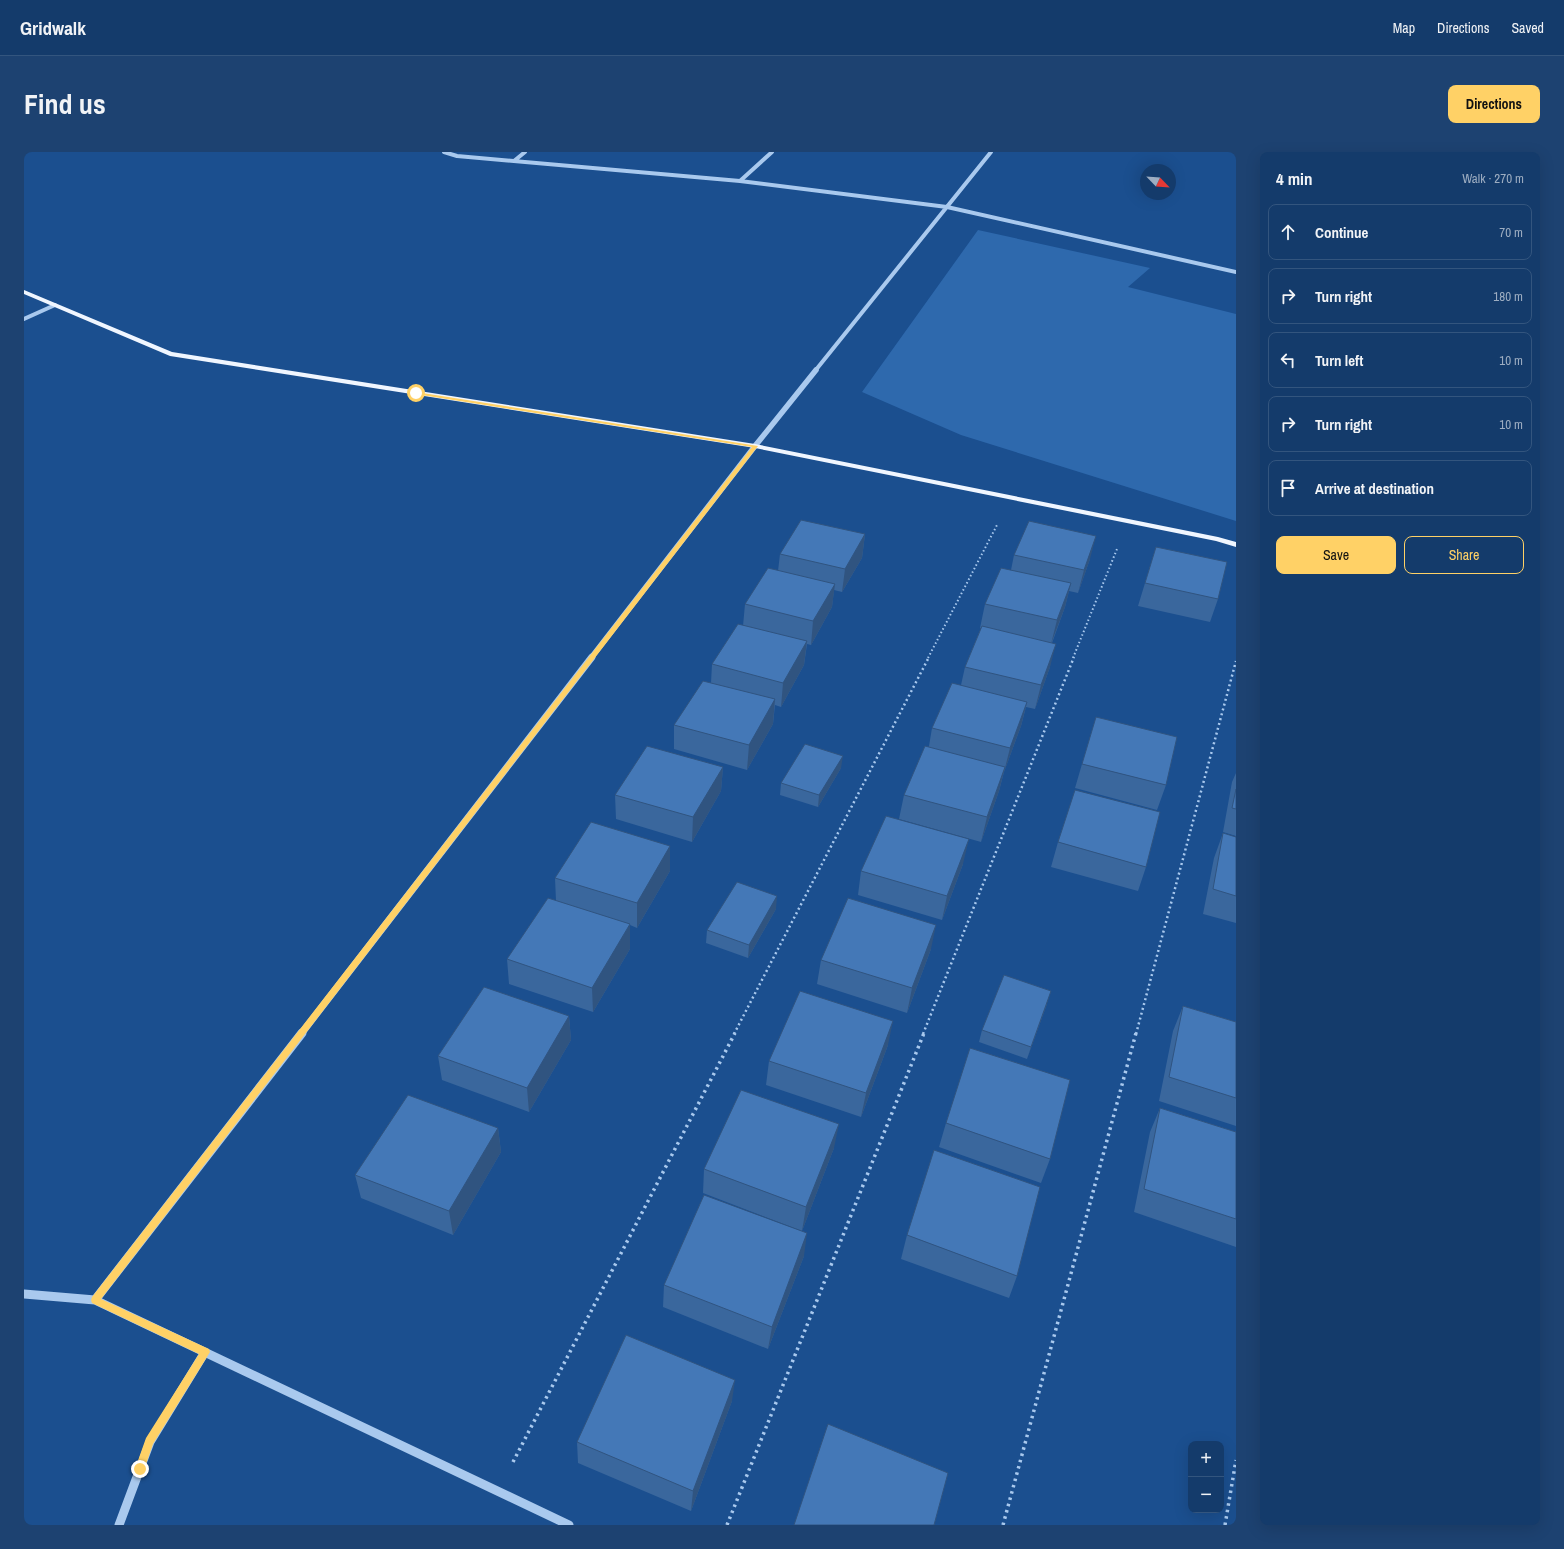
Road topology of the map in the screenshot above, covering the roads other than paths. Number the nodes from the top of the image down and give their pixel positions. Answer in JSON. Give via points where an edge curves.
{"nodes":[{"id":1,"x":444,"y":152,"type":"edge"},
{"id":2,"x":525,"y":152,"type":"edge"},
{"id":3,"x":772,"y":152,"type":"edge"},
{"id":4,"x":991,"y":152,"type":"edge"},
{"id":5,"x":514,"y":161,"type":"junction"},
{"id":6,"x":740,"y":181,"type":"junction"},
{"id":7,"x":947,"y":207,"type":"junction"},
{"id":8,"x":1236,"y":272,"type":"edge"},
{"id":9,"x":24,"y":292,"type":"edge"},
{"id":10,"x":55,"y":305,"type":"junction"},
{"id":11,"x":24,"y":319,"type":"edge"},
{"id":12,"x":755,"y":446,"type":"junction"},
{"id":13,"x":1236,"y":545,"type":"edge"},
{"id":14,"x":24,"y":1294,"type":"edge"},
{"id":15,"x":95,"y":1300,"type":"junction"},
{"id":16,"x":206,"y":1352,"type":"junction"},
{"id":17,"x":119,"y":1525,"type":"edge"},
{"id":18,"x":569,"y":1525,"type":"edge"}],
"edges":[{"from":1,"to":5,"type":"street","via":[[457,156]]},
{"from":2,"to":5,"type":"street"},
{"from":3,"to":6,"type":"street"},
{"from":4,"to":7,"type":"street"},
{"from":5,"to":6,"type":"street"},
{"from":6,"to":7,"type":"street"},
{"from":7,"to":8,"type":"street"},
{"from":7,"to":12,"type":"street"},
{"from":9,"to":10,"type":"main road"},
{"from":10,"to":11,"type":"street"},
{"from":10,"to":12,"type":"main road","via":[[170,354]]},
{"from":12,"to":13,"type":"main road","via":[[1218,539]]},
{"from":12,"to":15,"type":"street"},
{"from":14,"to":15,"type":"street"},
{"from":15,"to":16,"type":"street"},
{"from":16,"to":17,"type":"street","via":[[150,1442]]},
{"from":16,"to":18,"type":"street"}]}
